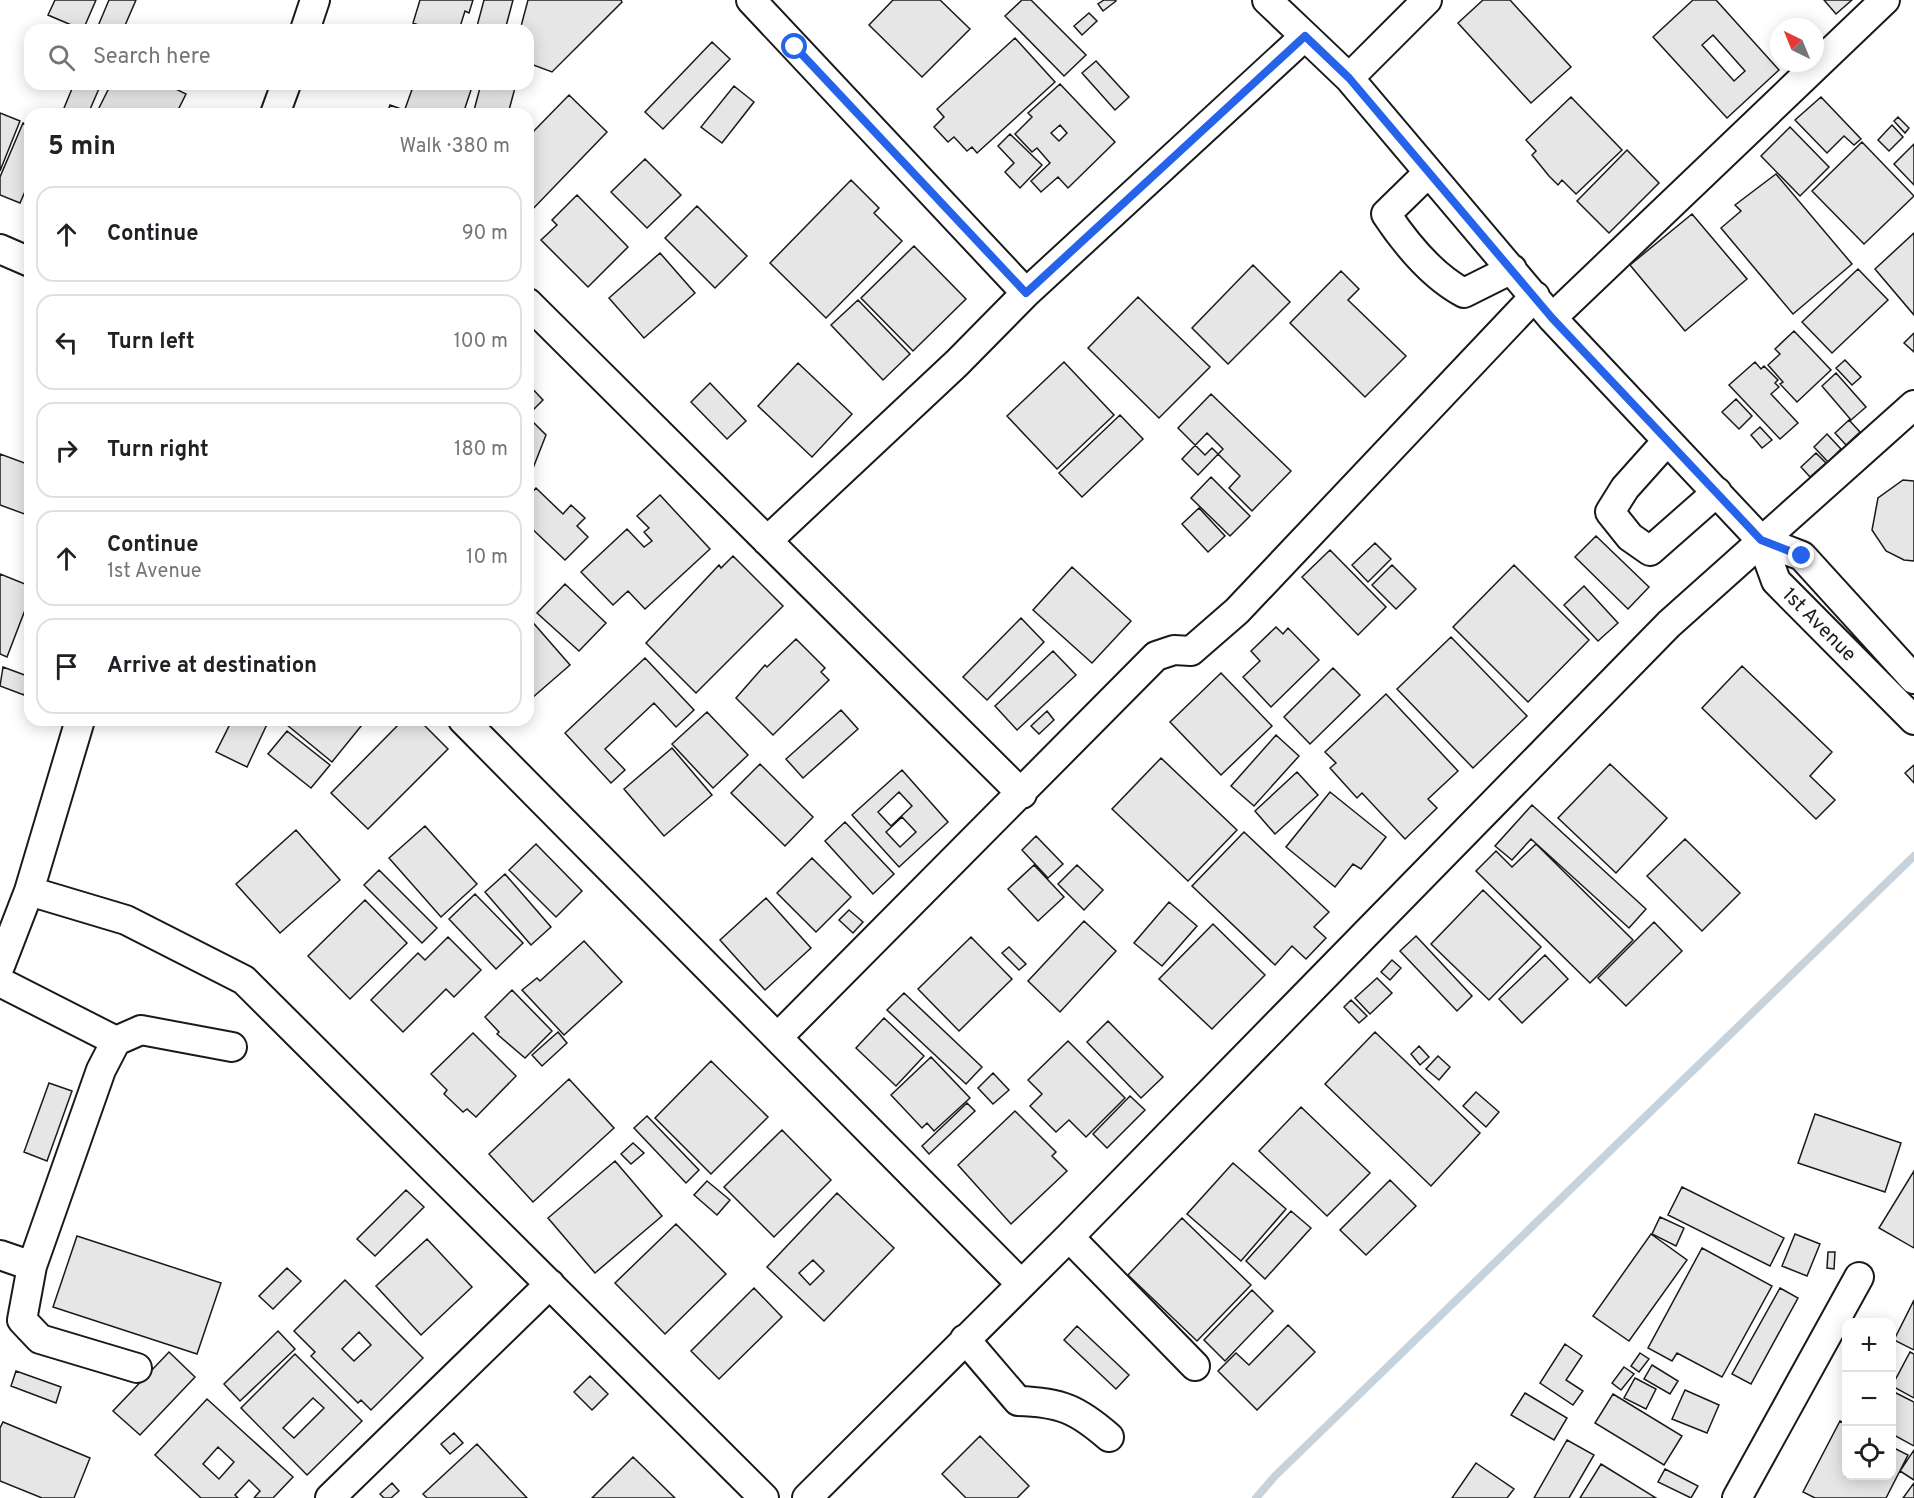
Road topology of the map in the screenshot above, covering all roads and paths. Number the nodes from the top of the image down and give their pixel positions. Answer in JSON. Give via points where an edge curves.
{"nodes":[{"id":1,"x":315,"y":0,"type":"edge"},
{"id":2,"x":751,"y":0,"type":"edge"},
{"id":3,"x":1267,"y":0,"type":"edge"},
{"id":4,"x":1427,"y":0,"type":"edge"},
{"id":5,"x":1885,"y":0,"type":"edge"},
{"id":6,"x":307,"y":24,"type":"edge"},
{"id":7,"x":1305,"y":36,"type":"junction"},
{"id":8,"x":1349,"y":78,"type":"junction"},
{"id":9,"x":284,"y":90,"type":"edge"},
{"id":10,"x":277,"y":108,"type":"edge"},
{"id":11,"x":1428,"y":173,"type":"junction"},
{"id":12,"x":0,"y":249,"type":"edge"},
{"id":13,"x":24,"y":259,"type":"edge"},
{"id":14,"x":1512,"y":269,"type":"junction"},
{"id":15,"x":1026,"y":293,"type":"junction"},
{"id":16,"x":1535,"y":296,"type":"junction"},
{"id":17,"x":534,"y":309,"type":"edge"},
{"id":18,"x":1552,"y":318,"type":"junction"},
{"id":19,"x":1914,"y":405,"type":"edge"},
{"id":20,"x":1667,"y":441,"type":"junction"},
{"id":21,"x":1717,"y":492,"type":"junction"},
{"id":22,"x":1761,"y":540,"type":"junction"},
{"id":23,"x":767,"y":541,"type":"junction"},
{"id":24,"x":1911,"y":675,"type":"edge"},
{"id":25,"x":1914,"y":720,"type":"edge"},
{"id":26,"x":78,"y":726,"type":"edge"},
{"id":27,"x":469,"y":726,"type":"edge"},
{"id":28,"x":1022,"y":794,"type":"junction"},
{"id":29,"x":28,"y":891,"type":"junction"},
{"id":30,"x":0,"y":966,"type":"edge"},
{"id":31,"x":0,"y":982,"type":"edge"},
{"id":32,"x":778,"y":1037,"type":"junction"},
{"id":33,"x":116,"y":1041,"type":"junction"},
{"id":34,"x":232,"y":1047,"type":"dead end"},
{"id":35,"x":1069,"y":1237,"type":"junction"},
{"id":36,"x":0,"y":1255,"type":"edge"},
{"id":37,"x":32,"y":1266,"type":"junction"},
{"id":38,"x":1859,"y":1277,"type":"dead end"},
{"id":39,"x":1020,"y":1283,"type":"junction"},
{"id":40,"x":550,"y":1284,"type":"junction"},
{"id":41,"x":965,"y":1339,"type":"junction"},
{"id":42,"x":1195,"y":1366,"type":"dead end"},
{"id":43,"x":137,"y":1368,"type":"dead end"},
{"id":44,"x":1109,"y":1437,"type":"dead end"},
{"id":45,"x":330,"y":1498,"type":"edge"},
{"id":46,"x":764,"y":1498,"type":"edge"},
{"id":47,"x":807,"y":1498,"type":"edge"},
{"id":48,"x":1737,"y":1498,"type":"edge"}],
"edges":[{"from":1,"to":6,"type":"street"},
{"from":2,"to":15,"type":"street"},
{"from":3,"to":7,"type":"street"},
{"from":4,"to":8,"type":"street"},
{"from":5,"to":18,"type":"street"},
{"from":7,"to":8,"type":"street"},
{"from":7,"to":15,"type":"street"},
{"from":8,"to":11,"type":"street"},
{"from":9,"to":10,"type":"street"},
{"from":11,"to":14,"type":"street"},
{"from":11,"to":14,"type":"street","via":[[1386,214],[1401,237],[1445,283],[1464,293]]},
{"from":12,"to":13,"type":"street"},
{"from":14,"to":16,"type":"street"},
{"from":15,"to":23,"type":"street"},
{"from":16,"to":18,"type":"street"},
{"from":16,"to":28,"type":"street","via":[[1237,610],[1191,651],[1173,650],[1156,656]]},
{"from":17,"to":23,"type":"street"},
{"from":18,"to":20,"type":"street"},
{"from":19,"to":22,"type":"street","via":[[1798,512]]},
{"from":20,"to":21,"type":"street"},
{"from":20,"to":21,"type":"street","via":[[1625,488],[1610,512],[1630,537],[1650,550]]},
{"from":21,"to":22,"type":"street"},
{"from":22,"to":24,"type":"street","name":"1st Avenue","via":[[1802,556]]},
{"from":22,"to":25,"type":"street","name":"1st Avenue","via":[[1776,581]]},
{"from":22,"to":35,"type":"street","via":[[1661,633]]},
{"from":23,"to":28,"type":"street"},
{"from":26,"to":29,"type":"street"},
{"from":27,"to":32,"type":"street"},
{"from":28,"to":32,"type":"street"},
{"from":29,"to":30,"type":"street"},
{"from":29,"to":40,"type":"street","via":[[126,920],[244,980]]},
{"from":31,"to":33,"type":"street"},
{"from":32,"to":39,"type":"street"},
{"from":33,"to":34,"type":"street","via":[[141,1030]]},
{"from":33,"to":37,"type":"street","via":[[101,1070]]},
{"from":35,"to":39,"type":"street"},
{"from":35,"to":42,"type":"street"},
{"from":36,"to":37,"type":"street"},
{"from":37,"to":43,"type":"street","via":[[22,1320],[30,1331],[40,1339]]},
{"from":38,"to":48,"type":"street"},
{"from":39,"to":41,"type":"street"},
{"from":40,"to":45,"type":"street"},
{"from":40,"to":46,"type":"street"},
{"from":41,"to":44,"type":"street","via":[[1018,1401],[1082,1413]]},
{"from":41,"to":47,"type":"street"}]}
